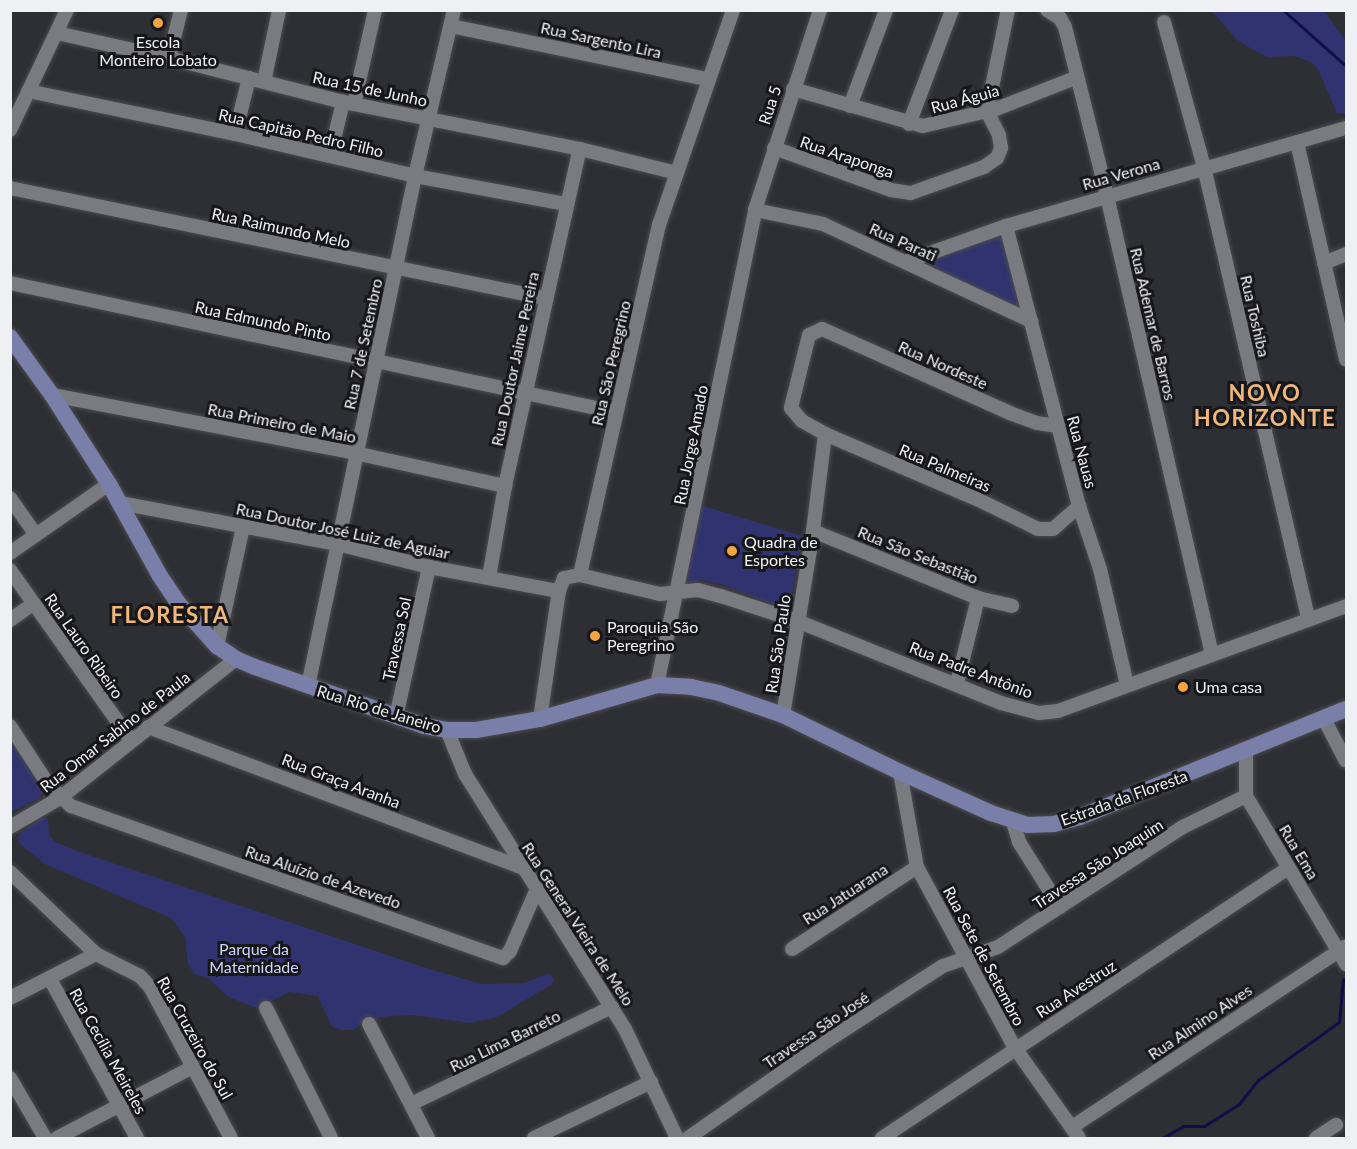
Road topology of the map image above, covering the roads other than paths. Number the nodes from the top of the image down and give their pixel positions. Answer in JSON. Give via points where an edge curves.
{"nodes":[{"id":1,"x":67,"y":10,"type":"edge"},
{"id":2,"x":181,"y":10,"type":"edge"},
{"id":3,"x":279,"y":10,"type":"edge"},
{"id":4,"x":375,"y":10,"type":"edge"},
{"id":5,"x":454,"y":10,"type":"edge"},
{"id":6,"x":733,"y":10,"type":"edge"},
{"id":7,"x":820,"y":10,"type":"edge"},
{"id":8,"x":886,"y":10,"type":"edge"},
{"id":9,"x":952,"y":10,"type":"edge"},
{"id":10,"x":1008,"y":10,"type":"edge"},
{"id":11,"x":1047,"y":10,"type":"edge"},
{"id":12,"x":1164,"y":22,"type":"dead end"},
{"id":13,"x":452,"y":26,"type":"junction"},
{"id":14,"x":57,"y":33,"type":"junction"},
{"id":15,"x":170,"y":58,"type":"junction"},
{"id":16,"x":249,"y":78,"type":"junction"},
{"id":17,"x":1075,"y":78,"type":"junction"},
{"id":18,"x":708,"y":79,"type":"junction"},
{"id":19,"x":264,"y":81,"type":"junction"},
{"id":20,"x":793,"y":88,"type":"junction"},
{"id":21,"x":28,"y":91,"type":"junction"},
{"id":22,"x":348,"y":103,"type":"junction"},
{"id":23,"x":850,"y":106,"type":"junction"},
{"id":24,"x":987,"y":111,"type":"junction"},
{"id":25,"x":429,"y":119,"type":"junction"},
{"id":26,"x":909,"y":124,"type":"junction"},
{"id":27,"x":1347,"y":128,"type":"edge"},
{"id":28,"x":10,"y":130,"type":"edge"},
{"id":29,"x":235,"y":134,"type":"junction"},
{"id":30,"x":1297,"y":142,"type":"junction"},
{"id":31,"x":774,"y":148,"type":"junction"},
{"id":32,"x":580,"y":149,"type":"junction"},
{"id":33,"x":330,"y":156,"type":"junction"},
{"id":34,"x":1204,"y":167,"type":"junction"},
{"id":35,"x":677,"y":173,"type":"junction"},
{"id":36,"x":415,"y":176,"type":"junction"},
{"id":37,"x":10,"y":188,"type":"edge"},
{"id":38,"x":1107,"y":196,"type":"junction"},
{"id":39,"x":567,"y":204,"type":"junction"},
{"id":40,"x":755,"y":210,"type":"junction"},
{"id":41,"x":1006,"y":226,"type":"junction"},
{"id":42,"x":1347,"y":254,"type":"edge"},
{"id":43,"x":908,"y":261,"type":"junction"},
{"id":44,"x":1324,"y":263,"type":"junction"},
{"id":45,"x":396,"y":269,"type":"junction"},
{"id":46,"x":10,"y":283,"type":"edge"},
{"id":47,"x":544,"y":298,"type":"junction"},
{"id":48,"x":1031,"y":321,"type":"junction"},
{"id":49,"x":10,"y":337,"type":"edge"},
{"id":50,"x":1347,"y":360,"type":"edge"},
{"id":51,"x":376,"y":362,"type":"junction"},
{"id":52,"x":52,"y":395,"type":"junction"},
{"id":53,"x":526,"y":395,"type":"junction"},
{"id":54,"x":615,"y":412,"type":"junction"},
{"id":55,"x":794,"y":415,"type":"joint"},
{"id":56,"x":1058,"y":426,"type":"junction"},
{"id":57,"x":825,"y":434,"type":"junction"},
{"id":58,"x":355,"y":453,"type":"junction"},
{"id":59,"x":109,"y":484,"type":"junction"},
{"id":60,"x":504,"y":486,"type":"junction"},
{"id":61,"x":10,"y":498,"type":"edge"},
{"id":62,"x":120,"y":503,"type":"junction"},
{"id":63,"x":1079,"y":506,"type":"junction"},
{"id":64,"x":243,"y":527,"type":"junction"},
{"id":65,"x":813,"y":531,"type":"junction"},
{"id":66,"x":36,"y":535,"type":"junction"},
{"id":67,"x":336,"y":544,"type":"junction"},
{"id":68,"x":10,"y":553,"type":"edge"},
{"id":69,"x":429,"y":567,"type":"junction"},
{"id":70,"x":10,"y":570,"type":"edge"},
{"id":71,"x":580,"y":575,"type":"junction"},
{"id":72,"x":489,"y":577,"type":"junction"},
{"id":73,"x":559,"y":591,"type":"junction"},
{"id":74,"x":679,"y":591,"type":"junction"},
{"id":75,"x":978,"y":598,"type":"junction"},
{"id":76,"x":34,"y":603,"type":"junction"},
{"id":77,"x":1012,"y":606,"type":"dead end"},
{"id":78,"x":1347,"y":606,"type":"edge"},
{"id":79,"x":1308,"y":619,"type":"junction"},
{"id":80,"x":10,"y":620,"type":"edge"},
{"id":81,"x":797,"y":621,"type":"junction"},
{"id":82,"x":217,"y":646,"type":"junction"},
{"id":83,"x":1212,"y":654,"type":"junction"},
{"id":84,"x":236,"y":659,"type":"junction"},
{"id":85,"x":957,"y":683,"type":"junction"},
{"id":86,"x":1127,"y":685,"type":"junction"},
{"id":87,"x":308,"y":686,"type":"junction"},
{"id":88,"x":657,"y":686,"type":"junction"},
{"id":89,"x":1347,"y":709,"type":"edge"},
{"id":90,"x":783,"y":715,"type":"junction"},
{"id":91,"x":396,"y":717,"type":"junction"},
{"id":92,"x":540,"y":719,"type":"junction"},
{"id":93,"x":1324,"y":719,"type":"junction"},
{"id":94,"x":10,"y":726,"type":"edge"},
{"id":95,"x":148,"y":727,"type":"junction"},
{"id":96,"x":447,"y":730,"type":"junction"},
{"id":97,"x":131,"y":740,"type":"junction"},
{"id":98,"x":1246,"y":751,"type":"junction"},
{"id":99,"x":1347,"y":761,"type":"edge"},
{"id":100,"x":900,"y":772,"type":"junction"},
{"id":101,"x":1246,"y":796,"type":"junction"},
{"id":102,"x":60,"y":798,"type":"junction"},
{"id":103,"x":1013,"y":822,"type":"junction"},
{"id":104,"x":10,"y":827,"type":"edge"},
{"id":105,"x":521,"y":867,"type":"junction"},
{"id":106,"x":917,"y":867,"type":"junction"},
{"id":107,"x":1289,"y":868,"type":"junction"},
{"id":108,"x":10,"y":872,"type":"edge"},
{"id":109,"x":537,"y":889,"type":"junction"},
{"id":110,"x":1060,"y":907,"type":"junction"},
{"id":111,"x":1342,"y":948,"type":"edge"},
{"id":112,"x":792,"y":949,"type":"dead end"},
{"id":113,"x":96,"y":954,"type":"junction"},
{"id":114,"x":968,"y":959,"type":"junction"},
{"id":115,"x":1347,"y":964,"type":"edge"},
{"id":116,"x":50,"y":979,"type":"junction"},
{"id":117,"x":10,"y":998,"type":"edge"},
{"id":118,"x":612,"y":1007,"type":"junction"},
{"id":119,"x":266,"y":1008,"type":"dead end"},
{"id":120,"x":369,"y":1024,"type":"dead end"},
{"id":121,"x":1015,"y":1048,"type":"junction"},
{"id":122,"x":193,"y":1067,"type":"junction"},
{"id":123,"x":10,"y":1078,"type":"edge"},
{"id":124,"x":651,"y":1082,"type":"junction"},
{"id":125,"x":411,"y":1104,"type":"junction"},
{"id":126,"x":121,"y":1107,"type":"junction"},
{"id":127,"x":1336,"y":1125,"type":"dead end"},
{"id":128,"x":1076,"y":1133,"type":"edge"},
{"id":129,"x":45,"y":1138,"type":"edge"},
{"id":130,"x":57,"y":1138,"type":"edge"},
{"id":131,"x":137,"y":1138,"type":"edge"},
{"id":132,"x":231,"y":1138,"type":"edge"},
{"id":133,"x":331,"y":1138,"type":"edge"},
{"id":134,"x":428,"y":1138,"type":"edge"},
{"id":135,"x":534,"y":1138,"type":"edge"},
{"id":136,"x":677,"y":1138,"type":"edge"},
{"id":137,"x":688,"y":1138,"type":"edge"},
{"id":138,"x":882,"y":1138,"type":"edge"},
{"id":139,"x":1316,"y":1138,"type":"edge"}],
"edges":[{"from":1,"to":14,"type":"street"},
{"from":2,"to":15,"type":"street"},
{"from":3,"to":19,"type":"street"},
{"from":4,"to":22,"type":"street"},
{"from":5,"to":13,"type":"street","name":"Rua 7 de Setembro"},
{"from":6,"to":18,"type":"street","name":"Rua São Peregrino"},
{"from":7,"to":20,"type":"street","name":"Rua 5"},
{"from":8,"to":23,"type":"street"},
{"from":9,"to":26,"type":"street"},
{"from":10,"to":24,"type":"street"},
{"from":11,"to":17,"type":"street","name":"Rua Ademar de Barros","via":[[1060,18],[1065,27]]},
{"from":12,"to":34,"type":"street","name":"Rua Toshiba"},
{"from":13,"to":18,"type":"street","name":"Rua Sargento Lira"},
{"from":13,"to":25,"type":"street","name":"Rua 7 de Setembro"},
{"from":14,"to":15,"type":"street","name":"Rua 15 de Junho"},
{"from":14,"to":21,"type":"street"},
{"from":15,"to":16,"type":"street","name":"Rua 15 de Junho"},
{"from":16,"to":19,"type":"street","name":"Rua 15 de Junho"},
{"from":16,"to":29,"type":"street"},
{"from":17,"to":24,"type":"street","name":"Rua Águia"},
{"from":17,"to":38,"type":"street","name":"Rua Ademar de Barros"},
{"from":18,"to":35,"type":"street","name":"Rua São Peregrino"},
{"from":19,"to":22,"type":"street","name":"Rua 15 de Junho"},
{"from":20,"to":23,"type":"street","name":"Rua Águia"},
{"from":20,"to":31,"type":"street","name":"Rua 5"},
{"from":21,"to":28,"type":"street"},
{"from":21,"to":29,"type":"street","name":"Rua Capitão Pedro Filho"},
{"from":22,"to":25,"type":"street","name":"Rua 15 de Junho"},
{"from":22,"to":33,"type":"street"},
{"from":23,"to":26,"type":"street","name":"Rua Águia"},
{"from":24,"to":26,"type":"street","name":"Rua Águia","via":[[937,125]]},
{"from":24,"to":31,"type":"street","name":"Rua Araponga","via":[[999,135],[1001,148],[997,158],[911,193],[891,190]]},
{"from":25,"to":32,"type":"street","name":"Rua 15 de Junho"},
{"from":25,"to":36,"type":"street","name":"Rua 7 de Setembro"},
{"from":27,"to":30,"type":"street","name":"Rua Verona"},
{"from":29,"to":33,"type":"street","name":"Rua Capitão Pedro Filho"},
{"from":30,"to":34,"type":"street","name":"Rua Verona"},
{"from":30,"to":44,"type":"street"},
{"from":31,"to":40,"type":"street","name":"Rua 5"},
{"from":32,"to":35,"type":"street","name":"Rua 15 de Junho"},
{"from":32,"to":39,"type":"street","name":"Rua Doutor Jaime Pereira"},
{"from":33,"to":36,"type":"street","name":"Rua Capitão Pedro Filho"},
{"from":34,"to":38,"type":"street","name":"Rua Verona"},
{"from":34,"to":79,"type":"street","name":"Rua Toshiba"},
{"from":35,"to":54,"type":"street","name":"Rua São Peregrino","via":[[659,225]]},
{"from":36,"to":39,"type":"street","name":"Rua Capitão Pedro Filho"},
{"from":36,"to":45,"type":"street","name":"Rua 7 de Setembro"},
{"from":37,"to":45,"type":"street","name":"Rua Raimundo Melo"},
{"from":38,"to":41,"type":"street","name":"Rua Verona"},
{"from":38,"to":83,"type":"street","name":"Rua Ademar de Barros"},
{"from":39,"to":47,"type":"street","name":"Rua Doutor Jaime Pereira"},
{"from":40,"to":43,"type":"street","name":"Rua Parati","via":[[823,224]]},
{"from":40,"to":74,"type":"street","name":"Rua Jorge Amado"},
{"from":41,"to":43,"type":"street","name":"Rua Verona"},
{"from":41,"to":48,"type":"street","name":"Rua Nauas"},
{"from":42,"to":44,"type":"street"},
{"from":43,"to":48,"type":"street","name":"Rua Parati"},
{"from":44,"to":50,"type":"street"},
{"from":45,"to":47,"type":"street","name":"Rua Raimundo Melo"},
{"from":45,"to":51,"type":"street","name":"Rua 7 de Setembro"},
{"from":46,"to":51,"type":"street","name":"Rua Edmundo Pinto"},
{"from":47,"to":53,"type":"street","name":"Rua Doutor Jaime Pereira"},
{"from":48,"to":56,"type":"street","name":"Rua Nauas"},
{"from":49,"to":52,"type":"main road","name":"Rua Rio de Janeiro"},
{"from":51,"to":53,"type":"street","name":"Rua Edmundo Pinto"},
{"from":51,"to":58,"type":"street","name":"Rua 7 de Setembro"},
{"from":52,"to":58,"type":"street","name":"Rua Primeiro de Maio"},
{"from":52,"to":59,"type":"main road","name":"Rua Rio de Janeiro"},
{"from":53,"to":54,"type":"street","name":"Rua Edmundo Pinto"},
{"from":53,"to":60,"type":"street","name":"Rua Doutor Jaime Pereira"},
{"from":54,"to":71,"type":"street","name":"Rua São Peregrino"},
{"from":55,"to":56,"type":"street","name":"Rua Nordeste","via":[[791,408],[809,335],[822,329],[1010,413]]},
{"from":55,"to":57,"type":"street","name":"Rua Palmeiras"},
{"from":56,"to":63,"type":"street","name":"Rua Nauas"},
{"from":57,"to":63,"type":"street","name":"Rua Palmeiras","via":[[1038,529],[1053,529]]},
{"from":57,"to":65,"type":"street","name":"Rua São Paulo"},
{"from":58,"to":60,"type":"street","name":"Rua Primeiro de Maio"},
{"from":58,"to":67,"type":"street","name":"Rua 7 de Setembro"},
{"from":59,"to":62,"type":"main road","name":"Rua Rio de Janeiro"},
{"from":59,"to":66,"type":"street"},
{"from":60,"to":72,"type":"street","name":"Rua Doutor Jaime Pereira"},
{"from":61,"to":66,"type":"street"},
{"from":62,"to":64,"type":"street","name":"Rua Doutor José Luiz de Aguiar"},
{"from":62,"to":82,"type":"main road","name":"Rua Rio de Janeiro","via":[[179,604]]},
{"from":63,"to":86,"type":"street","name":"Rua Nauas","via":[[1100,569]]},
{"from":64,"to":67,"type":"street","name":"Rua Doutor José Luiz de Aguiar"},
{"from":64,"to":82,"type":"street"},
{"from":65,"to":75,"type":"street","name":"Rua São Sebastião"},
{"from":65,"to":81,"type":"street","name":"Rua São Paulo"},
{"from":66,"to":68,"type":"street"},
{"from":67,"to":69,"type":"street","name":"Rua Doutor José Luiz de Aguiar"},
{"from":67,"to":87,"type":"street","name":"Rua 7 de Setembro"},
{"from":69,"to":72,"type":"street","name":"Rua Doutor José Luiz de Aguiar"},
{"from":69,"to":91,"type":"street","name":"Travessa Sol"},
{"from":70,"to":76,"type":"street","name":"Rua Lauro Ribeiro"},
{"from":71,"to":73,"type":"street","via":[[564,578]]},
{"from":71,"to":74,"type":"street","name":"Rua Padre Antônio","via":[[660,594]]},
{"from":72,"to":73,"type":"street","name":"Rua Doutor José Luiz de Aguiar"},
{"from":73,"to":92,"type":"street"},
{"from":74,"to":81,"type":"street","name":"Rua Padre Antônio","via":[[698,590]]},
{"from":74,"to":88,"type":"street","name":"Rua Jorge Amado"},
{"from":75,"to":77,"type":"street","name":"Rua São Sebastião"},
{"from":75,"to":85,"type":"street"},
{"from":76,"to":80,"type":"street"},
{"from":76,"to":97,"type":"street","name":"Rua Lauro Ribeiro"},
{"from":78,"to":79,"type":"street","name":"Rua Padre Antônio"},
{"from":79,"to":83,"type":"street","name":"Rua Padre Antônio"},
{"from":81,"to":85,"type":"street","name":"Rua Padre Antônio"},
{"from":81,"to":90,"type":"street","name":"Rua São Paulo"},
{"from":82,"to":84,"type":"main road","name":"Rua Rio de Janeiro"},
{"from":83,"to":86,"type":"street","name":"Rua Padre Antônio"},
{"from":84,"to":87,"type":"main road","name":"Rua Rio de Janeiro"},
{"from":84,"to":95,"type":"street","name":"Rua Omar Sabino de Paula"},
{"from":85,"to":86,"type":"street","name":"Rua Padre Antônio","via":[[1018,709],[1039,713],[1058,711]]},
{"from":87,"to":91,"type":"main road","name":"Rua Rio de Janeiro"},
{"from":88,"to":90,"type":"main road","name":"Rua Rio de Janeiro","via":[[719,693]]},
{"from":88,"to":92,"type":"main road","name":"Rua Rio de Janeiro"},
{"from":89,"to":93,"type":"main road","name":"Estrada da Floresta"},
{"from":90,"to":100,"type":"main road","name":"Rua Rio de Janeiro"},
{"from":91,"to":96,"type":"main road","name":"Rua Rio de Janeiro"},
{"from":92,"to":96,"type":"main road","name":"Rua Rio de Janeiro","via":[[476,730]]},
{"from":93,"to":98,"type":"main road","name":"Estrada da Floresta"},
{"from":93,"to":99,"type":"street"},
{"from":94,"to":102,"type":"street"},
{"from":95,"to":97,"type":"street","name":"Rua Omar Sabino de Paula"},
{"from":95,"to":105,"type":"street","name":"Rua Graça Aranha"},
{"from":96,"to":105,"type":"street","name":"Rua General Vieira de Melo","via":[[465,774]]},
{"from":97,"to":102,"type":"street","name":"Rua Omar Sabino de Paula"},
{"from":98,"to":101,"type":"street"},
{"from":98,"to":103,"type":"main road","name":"Estrada da Floresta","via":[[1080,817],[1054,824]]},
{"from":100,"to":103,"type":"main road","name":"Estrada da Floresta"},
{"from":100,"to":106,"type":"street","name":"Rua Sete de Setembro"},
{"from":101,"to":107,"type":"street","name":"Rua Ema"},
{"from":101,"to":110,"type":"street","name":"Travessa São Joaquim","via":[[1183,827]]},
{"from":102,"to":104,"type":"street","name":"Rua Omar Sabino de Paula"},
{"from":102,"to":109,"type":"street","name":"Rua Aluízio de Azevedo","via":[[71,806],[503,958],[510,951]]},
{"from":103,"to":110,"type":"street","via":[[1019,842]]},
{"from":105,"to":109,"type":"street","name":"Rua General Vieira de Melo"},
{"from":106,"to":112,"type":"street","name":"Rua Jatuarana"},
{"from":106,"to":114,"type":"street","name":"Rua Sete de Setembro"},
{"from":107,"to":111,"type":"street","name":"Rua Ema"},
{"from":107,"to":121,"type":"street","name":"Rua Avestruz"},
{"from":108,"to":113,"type":"street","name":"Rua Cruzeiro do Sul"},
{"from":109,"to":118,"type":"street","name":"Rua General Vieira de Melo"},
{"from":110,"to":114,"type":"street","name":"Travessa São Joaquim","via":[[998,947]]},
{"from":111,"to":115,"type":"street","name":"Rua Ema"},
{"from":111,"to":128,"type":"street","name":"Rua Almino Alves"},
{"from":113,"to":116,"type":"street"},
{"from":113,"to":122,"type":"street","name":"Rua Cruzeiro do Sul","via":[[145,981]]},
{"from":114,"to":121,"type":"street","name":"Rua Sete de Setembro"},
{"from":114,"to":137,"type":"street","name":"Travessa São José","via":[[943,966]]},
{"from":116,"to":117,"type":"street"},
{"from":116,"to":126,"type":"street","name":"Rua Cecília Meireles"},
{"from":118,"to":124,"type":"street","name":"Rua General Vieira de Melo"},
{"from":118,"to":125,"type":"street","name":"Rua Lima Barreto"},
{"from":119,"to":133,"type":"street"},
{"from":120,"to":125,"type":"street"},
{"from":121,"to":128,"type":"street","name":"Rua Sete de Setembro"},
{"from":121,"to":138,"type":"street","name":"Rua Avestruz"},
{"from":122,"to":126,"type":"street"},
{"from":122,"to":132,"type":"street","name":"Rua Cruzeiro do Sul"},
{"from":123,"to":129,"type":"street"},
{"from":124,"to":135,"type":"street"},
{"from":124,"to":136,"type":"street","name":"Rua General Vieira de Melo"},
{"from":125,"to":134,"type":"street"},
{"from":126,"to":130,"type":"street"},
{"from":126,"to":131,"type":"street","name":"Rua Cecília Meireles"},
{"from":127,"to":139,"type":"street"}]}
